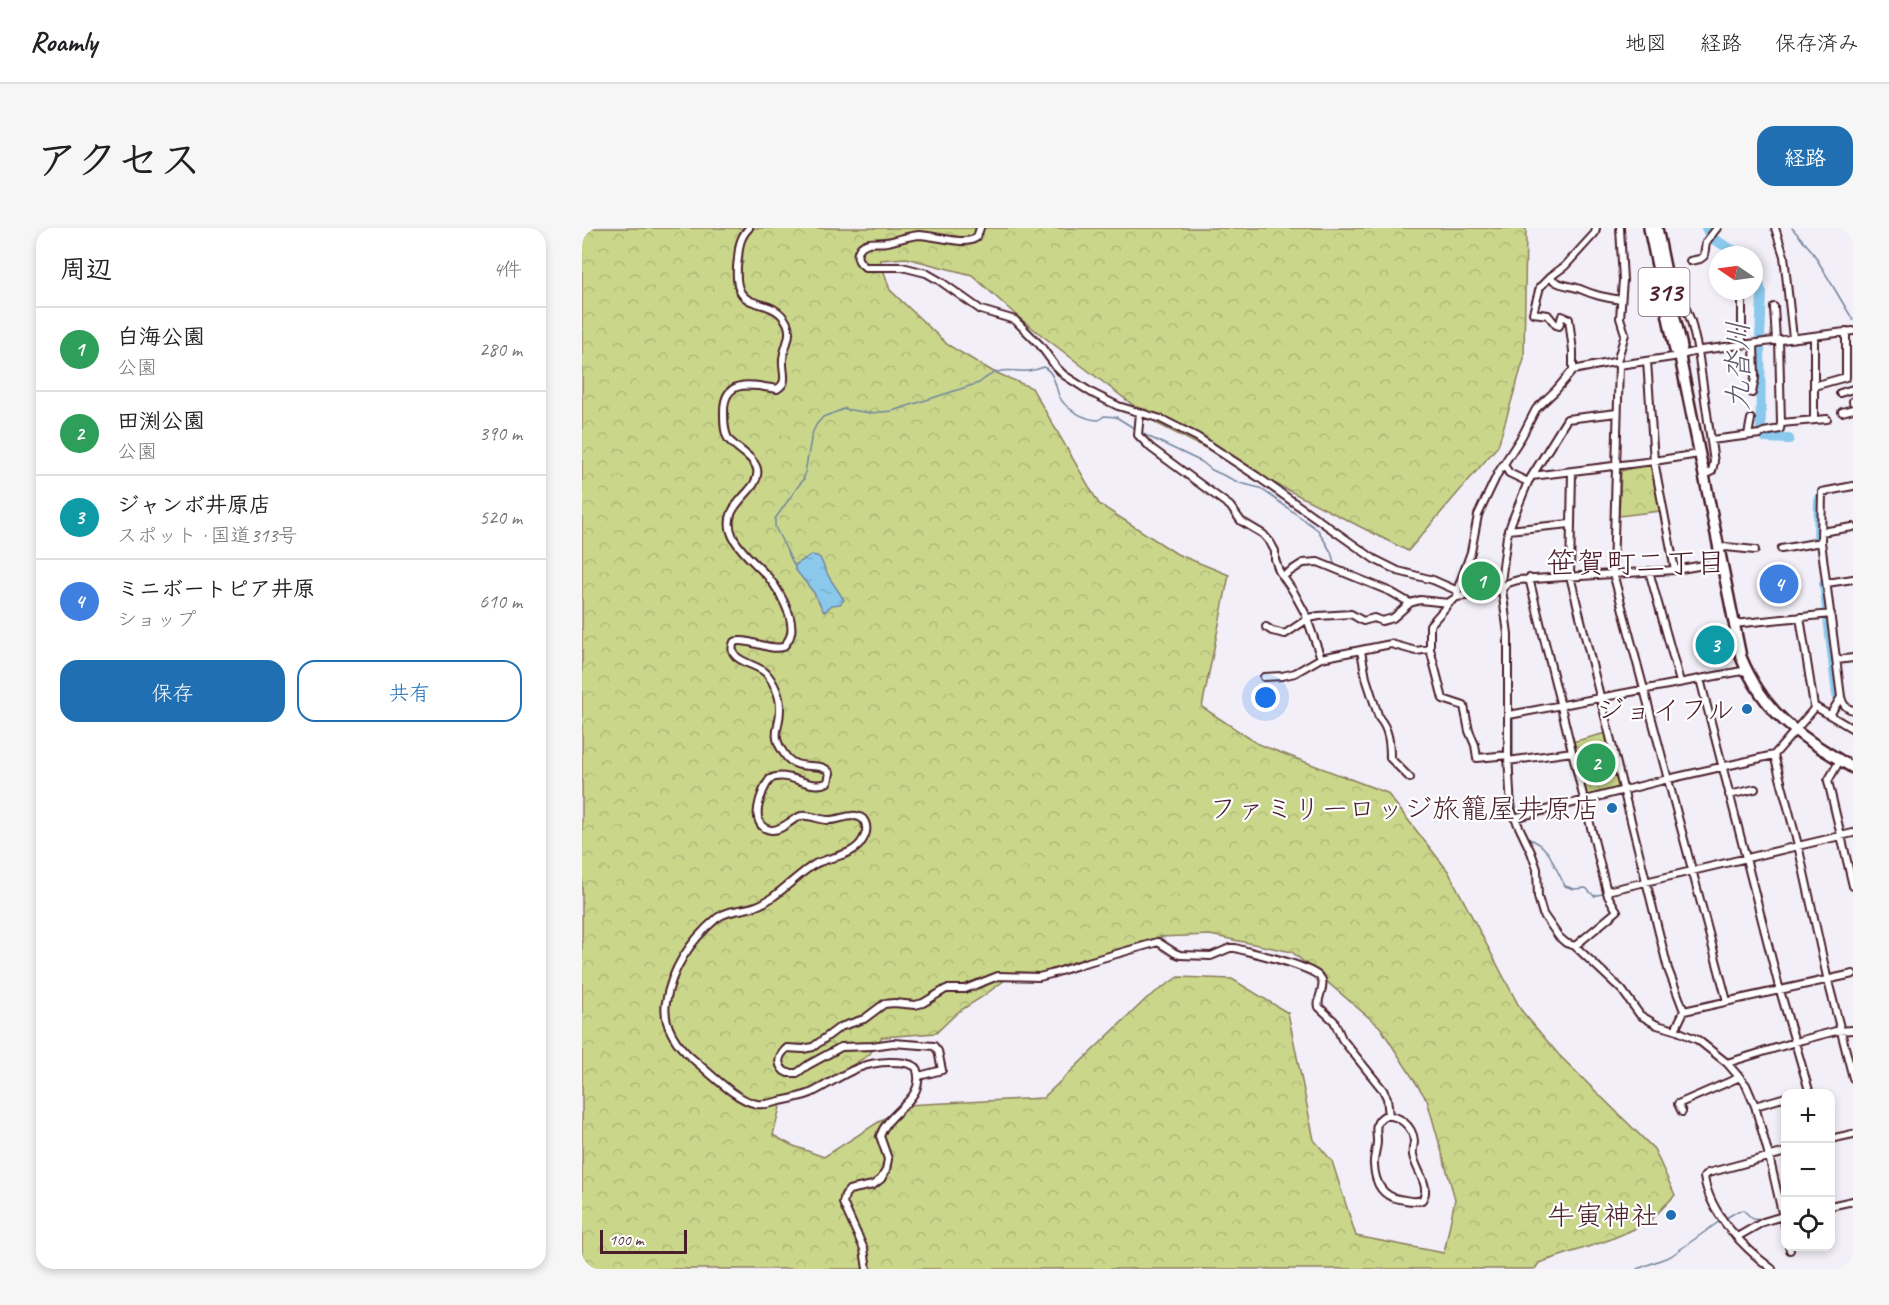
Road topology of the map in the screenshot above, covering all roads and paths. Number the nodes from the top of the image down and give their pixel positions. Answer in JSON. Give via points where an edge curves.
{"nodes":[{"id":1,"x":749,"y":228,"type":"edge"},
{"id":2,"x":980,"y":228,"type":"edge"},
{"id":3,"x":1596,"y":228,"type":"edge"},
{"id":4,"x":1620,"y":228,"type":"edge"},
{"id":5,"x":1649,"y":228,"type":"edge"},
{"id":6,"x":1657,"y":228,"type":"edge"},
{"id":7,"x":1717,"y":228,"type":"edge"},
{"id":8,"x":1775,"y":228,"type":"edge"},
{"id":9,"x":1690,"y":261,"type":"dead end"},
{"id":10,"x":1550,"y":277,"type":"junction"},
{"id":11,"x":1668,"y":283,"type":"junction"},
{"id":12,"x":1621,"y":300,"type":"junction"},
{"id":13,"x":1742,"y":300,"type":"edge"},
{"id":14,"x":1774,"y":307,"type":"dead end"},
{"id":15,"x":1849,"y":331,"type":"edge"},
{"id":16,"x":1814,"y":336,"type":"junction"},
{"id":17,"x":1793,"y":338,"type":"junction"},
{"id":18,"x":1777,"y":340,"type":"junction"},
{"id":19,"x":1758,"y":343,"type":"junction"},
{"id":20,"x":1742,"y":345,"type":"junction"},
{"id":21,"x":1698,"y":351,"type":"junction"},
{"id":22,"x":1680,"y":356,"type":"junction"},
{"id":23,"x":1647,"y":361,"type":"junction"},
{"id":24,"x":1618,"y":364,"type":"junction"},
{"id":25,"x":1573,"y":370,"type":"junction"},
{"id":26,"x":1814,"y":386,"type":"junction"},
{"id":27,"x":1853,"y":389,"type":"edge"},
{"id":28,"x":1752,"y":393,"type":"dead end"},
{"id":29,"x":1840,"y":393,"type":"dead end"},
{"id":30,"x":1853,"y":409,"type":"edge"},
{"id":31,"x":1842,"y":412,"type":"dead end"},
{"id":32,"x":1140,"y":413,"type":"junction"},
{"id":33,"x":1617,"y":413,"type":"junction"},
{"id":34,"x":1752,"y":419,"type":"dead end"},
{"id":35,"x":1827,"y":419,"type":"dead end"},
{"id":36,"x":1814,"y":420,"type":"junction"},
{"id":37,"x":1780,"y":423,"type":"junction"},
{"id":38,"x":1748,"y":435,"type":"junction"},
{"id":39,"x":1711,"y":440,"type":"junction"},
{"id":40,"x":1699,"y":454,"type":"junction"},
{"id":41,"x":1654,"y":461,"type":"junction"},
{"id":42,"x":1504,"y":465,"type":"junction"},
{"id":43,"x":1616,"y":466,"type":"junction"},
{"id":44,"x":1572,"y":472,"type":"junction"},
{"id":45,"x":1704,"y":475,"type":"junction"},
{"id":46,"x":1530,"y":479,"type":"junction"},
{"id":47,"x":1853,"y":486,"type":"edge"},
{"id":48,"x":1570,"y":524,"type":"junction"},
{"id":49,"x":1853,"y":527,"type":"edge"},
{"id":50,"x":1508,"y":530,"type":"junction"},
{"id":51,"x":1821,"y":532,"type":"junction"},
{"id":52,"x":1821,"y":542,"type":"junction"},
{"id":53,"x":1718,"y":549,"type":"junction"},
{"id":54,"x":1781,"y":549,"type":"dead end"},
{"id":55,"x":1755,"y":550,"type":"dead end"},
{"id":56,"x":1721,"y":562,"type":"junction"},
{"id":57,"x":1675,"y":570,"type":"junction"},
{"id":58,"x":1650,"y":571,"type":"junction"},
{"id":59,"x":1613,"y":573,"type":"junction"},
{"id":60,"x":1283,"y":576,"type":"junction"},
{"id":61,"x":1569,"y":576,"type":"junction"},
{"id":62,"x":1529,"y":578,"type":"junction"},
{"id":63,"x":1853,"y":579,"type":"edge"},
{"id":64,"x":1827,"y":583,"type":"junction"},
{"id":65,"x":1502,"y":589,"type":"junction"},
{"id":66,"x":1458,"y":594,"type":"junction"},
{"id":67,"x":1410,"y":603,"type":"junction"},
{"id":68,"x":1448,"y":603,"type":"junction"},
{"id":69,"x":1828,"y":614,"type":"junction"},
{"id":70,"x":1800,"y":618,"type":"junction"},
{"id":71,"x":1306,"y":620,"type":"junction"},
{"id":72,"x":1734,"y":624,"type":"junction"},
{"id":73,"x":1266,"y":627,"type":"dead end"},
{"id":74,"x":1430,"y":649,"type":"junction"},
{"id":75,"x":1361,"y":651,"type":"junction"},
{"id":76,"x":1322,"y":658,"type":"junction"},
{"id":77,"x":1853,"y":658,"type":"edge"},
{"id":78,"x":1837,"y":660,"type":"junction"},
{"id":79,"x":1748,"y":672,"type":"junction"},
{"id":80,"x":1264,"y":677,"type":"dead end"},
{"id":81,"x":1700,"y":679,"type":"junction"},
{"id":82,"x":1680,"y":682,"type":"junction"},
{"id":83,"x":1644,"y":689,"type":"junction"},
{"id":84,"x":1841,"y":697,"type":"junction"},
{"id":85,"x":1601,"y":698,"type":"junction"},
{"id":86,"x":1562,"y":705,"type":"junction"},
{"id":87,"x":1814,"y":706,"type":"junction"},
{"id":88,"x":1853,"y":710,"type":"edge"},
{"id":89,"x":1509,"y":715,"type":"junction"},
{"id":90,"x":1830,"y":715,"type":"junction"},
{"id":91,"x":1853,"y":729,"type":"edge"},
{"id":92,"x":1795,"y":731,"type":"junction"},
{"id":93,"x":1572,"y":752,"type":"junction"},
{"id":94,"x":1774,"y":755,"type":"junction"},
{"id":95,"x":1508,"y":758,"type":"junction"},
{"id":96,"x":1840,"y":760,"type":"junction"},
{"id":97,"x":1722,"y":766,"type":"junction"},
{"id":98,"x":1853,"y":768,"type":"edge"},
{"id":99,"x":1410,"y":778,"type":"dead end"},
{"id":100,"x":1668,"y":779,"type":"junction"},
{"id":101,"x":1755,"y":789,"type":"dead end"},
{"id":102,"x":1623,"y":790,"type":"junction"},
{"id":103,"x":1730,"y":795,"type":"junction"},
{"id":104,"x":1584,"y":801,"type":"junction"},
{"id":105,"x":1514,"y":818,"type":"junction"},
{"id":106,"x":1853,"y":832,"type":"edge"},
{"id":107,"x":1841,"y":835,"type":"junction"},
{"id":108,"x":1797,"y":845,"type":"junction"},
{"id":109,"x":1745,"y":858,"type":"junction"},
{"id":110,"x":1692,"y":870,"type":"junction"},
{"id":111,"x":1646,"y":881,"type":"junction"},
{"id":112,"x":1853,"y":886,"type":"edge"},
{"id":113,"x":1608,"y":891,"type":"junction"},
{"id":114,"x":1575,"y":946,"type":"junction"},
{"id":115,"x":1853,"y":974,"type":"edge"},
{"id":116,"x":1828,"y":980,"type":"junction"},
{"id":117,"x":1780,"y":989,"type":"junction"},
{"id":118,"x":1727,"y":1001,"type":"junction"},
{"id":119,"x":1684,"y":1011,"type":"junction"},
{"id":120,"x":1675,"y":1030,"type":"junction"},
{"id":121,"x":1853,"y":1030,"type":"edge"},
{"id":122,"x":1841,"y":1032,"type":"junction"},
{"id":123,"x":1795,"y":1042,"type":"junction"},
{"id":124,"x":1727,"y":1063,"type":"junction"},
{"id":125,"x":919,"y":1076,"type":"junction"},
{"id":126,"x":1740,"y":1077,"type":"junction"},
{"id":127,"x":1853,"y":1078,"type":"edge"},
{"id":128,"x":1809,"y":1089,"type":"edge"},
{"id":129,"x":1781,"y":1099,"type":"edge"},
{"id":130,"x":1755,"y":1106,"type":"junction"},
{"id":131,"x":1682,"y":1112,"type":"dead end"},
{"id":132,"x":1389,"y":1116,"type":"junction"},
{"id":133,"x":1853,"y":1134,"type":"edge"},
{"id":134,"x":1835,"y":1138,"type":"edge"},
{"id":135,"x":1781,"y":1153,"type":"edge"},
{"id":136,"x":1769,"y":1156,"type":"junction"},
{"id":137,"x":1853,"y":1202,"type":"edge"},
{"id":138,"x":1781,"y":1204,"type":"edge"},
{"id":139,"x":1835,"y":1205,"type":"edge"},
{"id":140,"x":1781,"y":1217,"type":"edge"},
{"id":141,"x":1737,"y":1237,"type":"junction"},
{"id":142,"x":867,"y":1269,"type":"edge"},
{"id":143,"x":1772,"y":1269,"type":"edge"}],
"edges":[{"from":1,"to":125,"type":"street","via":[[740,241],[737,287],[749,302],[780,314],[789,335],[783,355],[782,386],[742,384],[724,403],[728,438],[752,460],[757,471],[757,478],[735,506],[729,522],[734,540],[778,590],[792,634],[783,647],[770,648],[740,640],[735,642],[732,653],[766,673],[775,688],[780,709],[777,739],[789,761],[797,766],[823,767],[830,772],[828,782],[819,785],[780,776],[770,779],[758,818],[771,830],[804,815],[831,820],[854,815],[863,819],[867,828],[855,849],[817,863],[766,902],[726,913],[704,930],[674,973],[666,1018],[680,1047],[741,1097],[756,1104],[810,1093],[847,1071],[872,1063],[910,1064]]},
{"from":2,"to":32,"type":"street","via":[[977,237],[969,242],[908,236],[872,242],[859,249],[857,255],[865,267],[902,267],[926,273],[981,310],[1015,320],[1064,375],[1106,400]]},
{"from":3,"to":10,"type":"street","via":[[1565,266]]},
{"from":4,"to":12,"type":"street"},
{"from":5,"to":22,"type":"highway","number":"313","via":[[1675,350]]},
{"from":6,"to":11,"type":"highway","number":"313"},
{"from":7,"to":9,"type":"street","via":[[1704,256]]},
{"from":8,"to":17,"type":"street","via":[[1784,256]]},
{"from":10,"to":12,"type":"street","via":[[1596,296]]},
{"from":10,"to":25,"type":"street","via":[[1540,287],[1533,313],[1548,315],[1559,326],[1562,316],[1569,319]]},
{"from":11,"to":21,"type":"street","via":[[1677,286]]},
{"from":11,"to":22,"type":"highway","number":"313","via":[[1682,347]]},
{"from":12,"to":24,"type":"street","via":[[1624,334]]},
{"from":13,"to":20,"type":"street"},
{"from":14,"to":18,"type":"street"},
{"from":15,"to":16,"type":"street"},
{"from":15,"to":26,"type":"street","via":[[1846,377]]},
{"from":16,"to":17,"type":"street"},
{"from":16,"to":26,"type":"street"},
{"from":17,"to":18,"type":"street"},
{"from":18,"to":19,"type":"street"},
{"from":18,"to":37,"type":"street"},
{"from":19,"to":20,"type":"street"},
{"from":19,"to":28,"type":"street"},
{"from":20,"to":21,"type":"street"},
{"from":21,"to":22,"type":"street"},
{"from":21,"to":39,"type":"street"},
{"from":22,"to":23,"type":"street"},
{"from":22,"to":40,"type":"highway","number":"313"},
{"from":23,"to":24,"type":"street"},
{"from":23,"to":41,"type":"street"},
{"from":24,"to":25,"type":"street"},
{"from":24,"to":33,"type":"street"},
{"from":25,"to":42,"type":"street","via":[[1539,405]]},
{"from":26,"to":36,"type":"street"},
{"from":27,"to":29,"type":"street"},
{"from":30,"to":31,"type":"street"},
{"from":32,"to":60,"type":"street","via":[[1138,435],[1230,506],[1241,521],[1263,534],[1275,551]]},
{"from":32,"to":66,"type":"street","via":[[1197,436],[1374,560],[1433,580]]},
{"from":33,"to":43,"type":"street"},
{"from":33,"to":46,"type":"street","via":[[1566,419]]},
{"from":34,"to":38,"type":"street"},
{"from":35,"to":36,"type":"street"},
{"from":36,"to":37,"type":"street"},
{"from":37,"to":38,"type":"street","via":[[1780,429]]},
{"from":38,"to":39,"type":"street"},
{"from":39,"to":45,"type":"street","via":[[1714,464],[1712,471]]},
{"from":40,"to":41,"type":"street"},
{"from":40,"to":45,"type":"highway","number":"313"},
{"from":41,"to":43,"type":"street"},
{"from":41,"to":57,"type":"street"},
{"from":42,"to":46,"type":"street","via":[[1509,473]]},
{"from":42,"to":66,"type":"street","via":[[1478,515]]},
{"from":43,"to":44,"type":"street"},
{"from":43,"to":59,"type":"street"},
{"from":44,"to":46,"type":"street"},
{"from":44,"to":48,"type":"street"},
{"from":45,"to":53,"type":"highway","number":"313"},
{"from":46,"to":50,"type":"street"},
{"from":47,"to":51,"type":"street","via":[[1822,492]]},
{"from":48,"to":50,"type":"street"},
{"from":48,"to":61,"type":"street"},
{"from":49,"to":51,"type":"street"},
{"from":50,"to":65,"type":"street"},
{"from":51,"to":52,"type":"street"},
{"from":52,"to":54,"type":"street"},
{"from":52,"to":64,"type":"street"},
{"from":53,"to":55,"type":"street"},
{"from":53,"to":56,"type":"highway","number":"313"},
{"from":56,"to":57,"type":"street"},
{"from":56,"to":72,"type":"highway","number":"313"},
{"from":57,"to":58,"type":"street"},
{"from":58,"to":59,"type":"street"},
{"from":58,"to":82,"type":"street"},
{"from":59,"to":61,"type":"street"},
{"from":59,"to":83,"type":"street"},
{"from":60,"to":67,"type":"street","via":[[1303,563],[1318,562]]},
{"from":60,"to":71,"type":"street"},
{"from":61,"to":62,"type":"street"},
{"from":61,"to":85,"type":"street"},
{"from":62,"to":65,"type":"street","via":[[1508,583]]},
{"from":62,"to":86,"type":"street"},
{"from":63,"to":64,"type":"street"},
{"from":64,"to":69,"type":"street"},
{"from":65,"to":66,"type":"street"},
{"from":65,"to":89,"type":"street","via":[[1508,634]]},
{"from":66,"to":68,"type":"street"},
{"from":67,"to":68,"type":"street"},
{"from":67,"to":71,"type":"street","via":[[1398,615],[1382,621],[1363,621],[1351,614]]},
{"from":68,"to":74,"type":"street","via":[[1429,627]]},
{"from":69,"to":70,"type":"street"},
{"from":69,"to":78,"type":"street"},
{"from":70,"to":72,"type":"street"},
{"from":70,"to":87,"type":"street"},
{"from":71,"to":73,"type":"street","via":[[1285,634]]},
{"from":71,"to":76,"type":"street"},
{"from":72,"to":79,"type":"highway","number":"313"},
{"from":74,"to":75,"type":"street","via":[[1416,651],[1391,644]]},
{"from":74,"to":95,"type":"street","via":[[1443,699],[1465,709],[1477,758]]},
{"from":75,"to":76,"type":"street"},
{"from":75,"to":99,"type":"street","via":[[1366,678],[1389,740],[1389,758]]},
{"from":76,"to":80,"type":"street","via":[[1295,673]]},
{"from":77,"to":78,"type":"street"},
{"from":78,"to":84,"type":"street"},
{"from":79,"to":81,"type":"street"},
{"from":79,"to":92,"type":"highway","number":"313","via":[[1769,706]]},
{"from":81,"to":82,"type":"street"},
{"from":81,"to":97,"type":"street"},
{"from":82,"to":83,"type":"street"},
{"from":83,"to":85,"type":"street"},
{"from":83,"to":100,"type":"street"},
{"from":84,"to":88,"type":"street","via":[[1847,708]]},
{"from":84,"to":90,"type":"street"},
{"from":85,"to":86,"type":"street"},
{"from":85,"to":102,"type":"street"},
{"from":86,"to":89,"type":"street"},
{"from":86,"to":93,"type":"street"},
{"from":87,"to":90,"type":"street"},
{"from":87,"to":92,"type":"street"},
{"from":89,"to":95,"type":"street"},
{"from":90,"to":91,"type":"street"},
{"from":92,"to":94,"type":"street"},
{"from":92,"to":96,"type":"highway","number":"313"},
{"from":93,"to":95,"type":"street"},
{"from":93,"to":104,"type":"street"},
{"from":94,"to":97,"type":"street"},
{"from":94,"to":108,"type":"street"},
{"from":95,"to":105,"type":"street"},
{"from":96,"to":98,"type":"highway","number":"313"},
{"from":96,"to":107,"type":"street","via":[[1828,781]]},
{"from":97,"to":100,"type":"street"},
{"from":97,"to":103,"type":"street"},
{"from":100,"to":102,"type":"street"},
{"from":100,"to":110,"type":"street"},
{"from":101,"to":103,"type":"street"},
{"from":102,"to":104,"type":"street"},
{"from":102,"to":111,"type":"street"},
{"from":103,"to":109,"type":"street"},
{"from":104,"to":105,"type":"street"},
{"from":104,"to":113,"type":"street"},
{"from":105,"to":114,"type":"street","via":[[1536,868],[1543,914],[1559,937]]},
{"from":106,"to":107,"type":"street"},
{"from":107,"to":108,"type":"street"},
{"from":107,"to":112,"type":"street"},
{"from":108,"to":109,"type":"street"},
{"from":108,"to":116,"type":"street"},
{"from":109,"to":110,"type":"street"},
{"from":109,"to":117,"type":"street"},
{"from":110,"to":111,"type":"street"},
{"from":110,"to":118,"type":"street"},
{"from":111,"to":113,"type":"street"},
{"from":111,"to":119,"type":"street","via":[[1668,969]]},
{"from":113,"to":114,"type":"street","via":[[1617,911]]},
{"from":114,"to":120,"type":"street","via":[[1623,990],[1640,1016]]},
{"from":115,"to":116,"type":"street"},
{"from":116,"to":117,"type":"street"},
{"from":116,"to":122,"type":"street"},
{"from":117,"to":118,"type":"street"},
{"from":117,"to":123,"type":"street"},
{"from":118,"to":119,"type":"street"},
{"from":119,"to":120,"type":"street"},
{"from":120,"to":124,"type":"street","via":[[1698,1040]]},
{"from":121,"to":122,"type":"street"},
{"from":122,"to":123,"type":"street"},
{"from":122,"to":127,"type":"street"},
{"from":123,"to":124,"type":"street"},
{"from":123,"to":128,"type":"street"},
{"from":124,"to":126,"type":"street"},
{"from":125,"to":132,"type":"street","via":[[942,1070],[934,1046],[893,1043],[841,1047],[792,1074],[784,1071],[779,1060],[787,1048],[813,1047],[840,1027],[864,1019],[884,1004],[915,1005],[946,989],[965,989],[998,976],[1039,977],[1158,942],[1180,955],[1211,956],[1235,948],[1300,966],[1319,976],[1319,1007],[1335,1021],[1342,1040],[1383,1090]]},
{"from":125,"to":142,"type":"street","via":[[909,1102],[882,1129],[880,1136],[888,1159],[886,1170],[873,1185],[849,1190],[845,1195],[843,1203],[864,1249]]},
{"from":126,"to":130,"type":"street"},
{"from":126,"to":131,"type":"street","via":[[1678,1104]]},
{"from":129,"to":130,"type":"street"},
{"from":130,"to":136,"type":"street"},
{"from":132,"to":132,"type":"street","via":[[1379,1119],[1376,1128],[1374,1165],[1379,1185],[1390,1197],[1419,1202],[1425,1194],[1413,1155],[1412,1133],[1405,1122]]},
{"from":133,"to":134,"type":"street"},
{"from":135,"to":136,"type":"street"},
{"from":136,"to":138,"type":"street"},
{"from":136,"to":141,"type":"street","via":[[1704,1177],[1708,1195]]},
{"from":137,"to":139,"type":"street"},
{"from":140,"to":141,"type":"street","via":[[1762,1222]]},
{"from":141,"to":143,"type":"street"}]}
